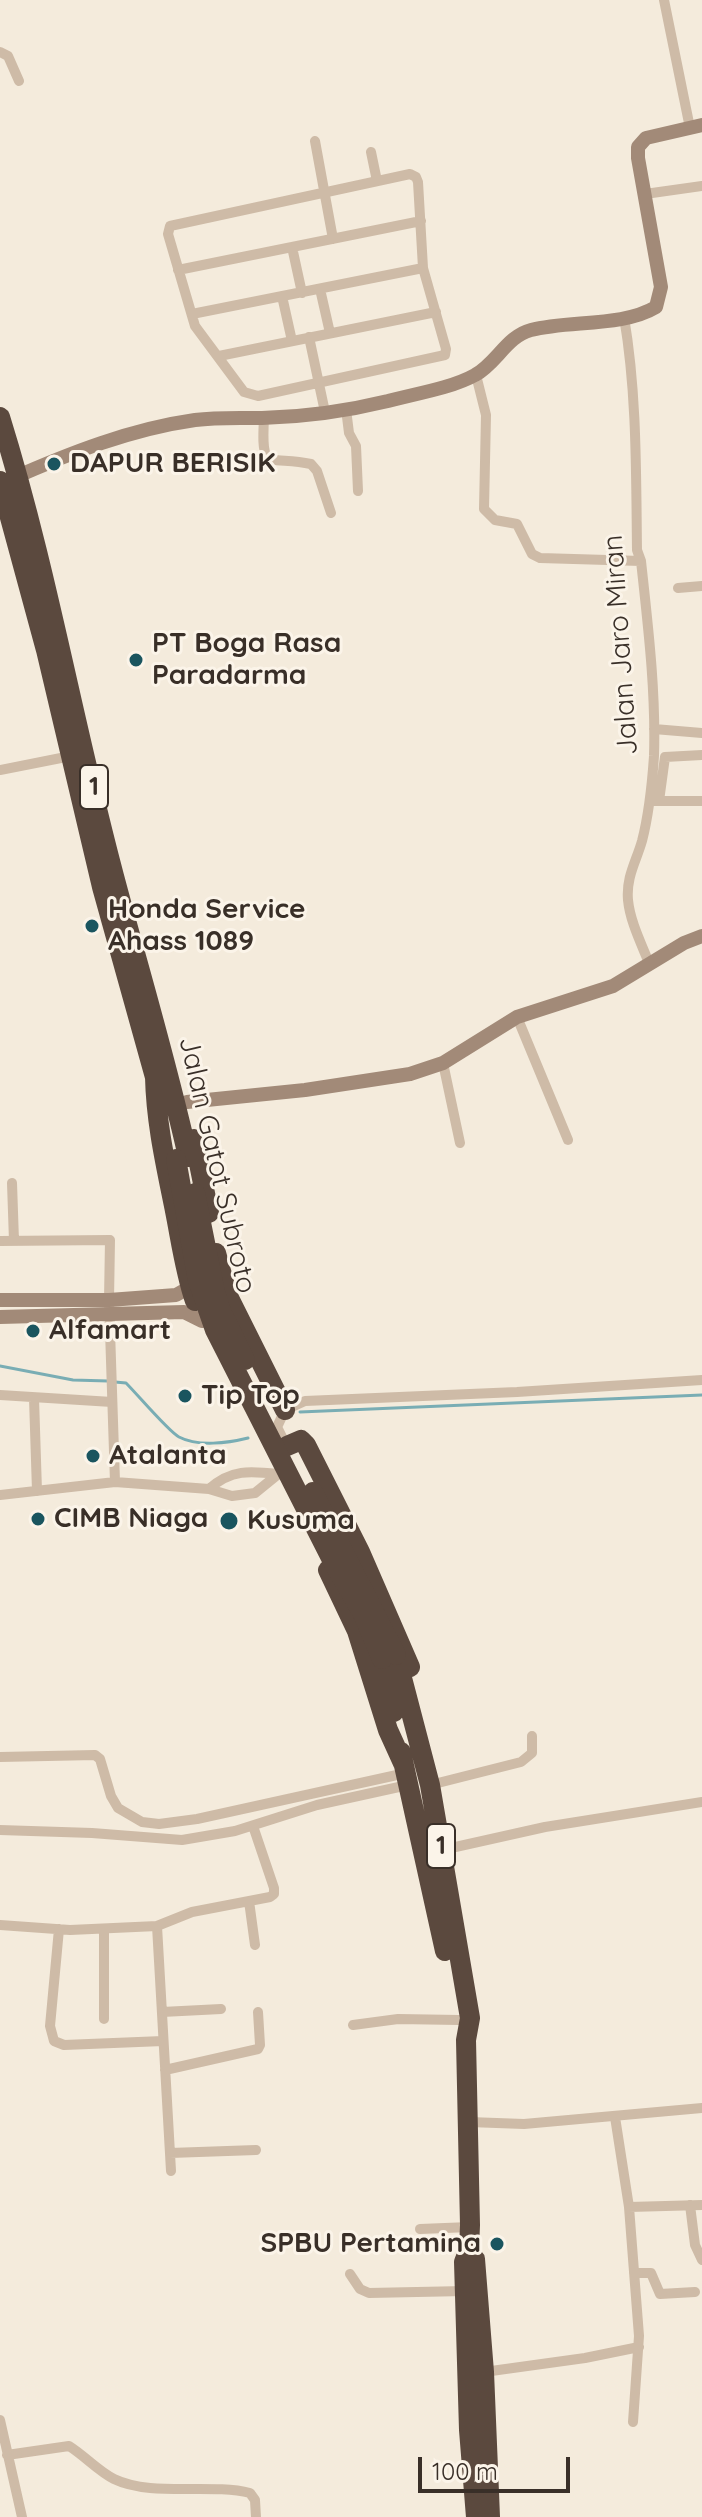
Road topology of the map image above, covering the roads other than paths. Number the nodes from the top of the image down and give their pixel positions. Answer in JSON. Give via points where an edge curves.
{"nodes":[{"id":1,"x":664,"y":0,"type":"edge"},
{"id":2,"x":0,"y":52,"type":"edge"},
{"id":3,"x":19,"y":81,"type":"dead end"},
{"id":4,"x":696,"y":127,"type":"edge"},
{"id":5,"x":315,"y":141,"type":"dead end"},
{"id":6,"x":371,"y":152,"type":"dead end"},
{"id":7,"x":377,"y":181,"type":"junction"},
{"id":8,"x":702,"y":186,"type":"edge"},
{"id":9,"x":325,"y":193,"type":"junction"},
{"id":10,"x":645,"y":194,"type":"junction"},
{"id":11,"x":421,"y":221,"type":"junction"},
{"id":12,"x":333,"y":239,"type":"junction"},
{"id":13,"x":292,"y":247,"type":"junction"},
{"id":14,"x":423,"y":268,"type":"junction"},
{"id":15,"x":178,"y":270,"type":"junction"},
{"id":16,"x":320,"y":289,"type":"junction"},
{"id":17,"x":302,"y":293,"type":"junction"},
{"id":18,"x":282,"y":296,"type":"junction"},
{"id":19,"x":436,"y":312,"type":"junction"},
{"id":20,"x":192,"y":314,"type":"junction"},
{"id":21,"x":624,"y":317,"type":"junction"},
{"id":22,"x":330,"y":333,"type":"junction"},
{"id":23,"x":309,"y":337,"type":"junction"},
{"id":24,"x":292,"y":341,"type":"junction"},
{"id":25,"x":219,"y":356,"type":"junction"},
{"id":26,"x":476,"y":375,"type":"junction"},
{"id":27,"x":320,"y":384,"type":"junction"},
{"id":28,"x":346,"y":409,"type":"junction"},
{"id":29,"x":325,"y":412,"type":"junction"},
{"id":30,"x":0,"y":417,"type":"edge"},
{"id":31,"x":264,"y":418,"type":"junction"},
{"id":32,"x":6,"y":480,"type":"edge"},
{"id":33,"x":358,"y":491,"type":"dead end"},
{"id":34,"x":331,"y":513,"type":"dead end"},
{"id":35,"x":641,"y":561,"type":"junction"},
{"id":36,"x":702,"y":586,"type":"edge"},
{"id":37,"x":678,"y":588,"type":"dead end"},
{"id":38,"x":654,"y":729,"type":"junction"},
{"id":39,"x":702,"y":733,"type":"edge"},
{"id":40,"x":702,"y":755,"type":"edge"},
{"id":41,"x":71,"y":756,"type":"junction"},
{"id":42,"x":0,"y":770,"type":"edge"},
{"id":43,"x":654,"y":801,"type":"junction"},
{"id":44,"x":702,"y":801,"type":"edge"},
{"id":45,"x":702,"y":936,"type":"edge"},
{"id":46,"x":649,"y":963,"type":"junction"},
{"id":47,"x":517,"y":1017,"type":"junction"},
{"id":48,"x":443,"y":1063,"type":"junction"},
{"id":49,"x":162,"y":1075,"type":"junction"},
{"id":50,"x":187,"y":1102,"type":"junction"},
{"id":51,"x":568,"y":1140,"type":"dead end"},
{"id":52,"x":460,"y":1143,"type":"dead end"},
{"id":53,"x":12,"y":1183,"type":"dead end"},
{"id":54,"x":0,"y":1241,"type":"edge"},
{"id":55,"x":14,"y":1241,"type":"junction"},
{"id":56,"x":190,"y":1287,"type":"junction"},
{"id":57,"x":0,"y":1300,"type":"edge"},
{"id":58,"x":109,"y":1307,"type":"junction"},
{"id":59,"x":0,"y":1317,"type":"edge"},
{"id":60,"x":202,"y":1321,"type":"junction"},
{"id":61,"x":702,"y":1380,"type":"edge"},
{"id":62,"x":0,"y":1395,"type":"edge"},
{"id":63,"x":112,"y":1396,"type":"junction"},
{"id":64,"x":34,"y":1398,"type":"junction"},
{"id":65,"x":281,"y":1418,"type":"junction"},
{"id":66,"x":253,"y":1419,"type":"junction"},
{"id":67,"x":287,"y":1446,"type":"junction"},
{"id":68,"x":279,"y":1473,"type":"junction"},
{"id":69,"x":115,"y":1482,"type":"junction"},
{"id":70,"x":209,"y":1489,"type":"junction"},
{"id":71,"x":37,"y":1491,"type":"junction"},
{"id":72,"x":0,"y":1495,"type":"edge"},
{"id":73,"x":389,"y":1657,"type":"junction"},
{"id":74,"x":532,"y":1736,"type":"dead end"},
{"id":75,"x":424,"y":1756,"type":"junction"},
{"id":76,"x":0,"y":1757,"type":"edge"},
{"id":77,"x":406,"y":1774,"type":"junction"},
{"id":78,"x":430,"y":1785,"type":"junction"},
{"id":79,"x":702,"y":1802,"type":"edge"},
{"id":80,"x":253,"y":1826,"type":"junction"},
{"id":81,"x":0,"y":1830,"type":"edge"},
{"id":82,"x":442,"y":1850,"type":"junction"},
{"id":83,"x":249,"y":1901,"type":"junction"},
{"id":84,"x":0,"y":1925,"type":"edge"},
{"id":85,"x":157,"y":1926,"type":"junction"},
{"id":86,"x":59,"y":1929,"type":"junction"},
{"id":87,"x":104,"y":1929,"type":"junction"},
{"id":88,"x":255,"y":1945,"type":"dead end"},
{"id":89,"x":221,"y":2009,"type":"dead end"},
{"id":90,"x":162,"y":2012,"type":"junction"},
{"id":91,"x":258,"y":2012,"type":"dead end"},
{"id":92,"x":104,"y":2019,"type":"dead end"},
{"id":93,"x":459,"y":2020,"type":"junction"},
{"id":94,"x":353,"y":2025,"type":"dead end"},
{"id":95,"x":466,"y":2040,"type":"junction"},
{"id":96,"x":163,"y":2041,"type":"junction"},
{"id":97,"x":165,"y":2070,"type":"junction"},
{"id":98,"x":702,"y":2108,"type":"edge"},
{"id":99,"x":615,"y":2117,"type":"junction"},
{"id":100,"x":469,"y":2122,"type":"junction"},
{"id":101,"x":256,"y":2150,"type":"dead end"},
{"id":102,"x":170,"y":2153,"type":"junction"},
{"id":103,"x":171,"y":2171,"type":"dead end"},
{"id":104,"x":690,"y":2205,"type":"junction"},
{"id":105,"x":702,"y":2205,"type":"edge"},
{"id":106,"x":629,"y":2207,"type":"junction"},
{"id":107,"x":470,"y":2227,"type":"junction"},
{"id":108,"x":420,"y":2229,"type":"dead end"},
{"id":109,"x":469,"y":2249,"type":"junction"},
{"id":110,"x":702,"y":2260,"type":"edge"},
{"id":111,"x":634,"y":2273,"type":"junction"},
{"id":112,"x":350,"y":2274,"type":"dead end"},
{"id":113,"x":465,"y":2291,"type":"junction"},
{"id":114,"x":695,"y":2292,"type":"dead end"},
{"id":115,"x":639,"y":2347,"type":"junction"},
{"id":116,"x":484,"y":2372,"type":"junction"},
{"id":117,"x":0,"y":2420,"type":"edge"},
{"id":118,"x":633,"y":2422,"type":"dead end"},
{"id":119,"x":7,"y":2455,"type":"junction"},
{"id":120,"x":22,"y":2517,"type":"edge"},
{"id":121,"x":256,"y":2517,"type":"edge"},
{"id":122,"x":476,"y":2517,"type":"edge"},
{"id":123,"x":490,"y":2517,"type":"edge"}],
"edges":[{"from":1,"to":4,"type":"street"},
{"from":2,"to":3,"type":"street","via":[[8,56]]},
{"from":4,"to":10,"type":"street","via":[[641,142],[637,152]]},
{"from":5,"to":9,"type":"street"},
{"from":6,"to":7,"type":"street"},
{"from":7,"to":9,"type":"street"},
{"from":7,"to":11,"type":"street","via":[[410,174],[418,182]]},
{"from":8,"to":10,"type":"street"},
{"from":9,"to":12,"type":"street"},
{"from":9,"to":15,"type":"street","via":[[173,224],[168,234]]},
{"from":10,"to":21,"type":"street","via":[[661,287],[656,307]]},
{"from":11,"to":12,"type":"street"},
{"from":11,"to":14,"type":"street"},
{"from":12,"to":13,"type":"street"},
{"from":13,"to":15,"type":"street"},
{"from":13,"to":17,"type":"street"},
{"from":14,"to":16,"type":"street"},
{"from":14,"to":19,"type":"street"},
{"from":15,"to":20,"type":"street"},
{"from":16,"to":17,"type":"street"},
{"from":16,"to":22,"type":"street"},
{"from":17,"to":18,"type":"street"},
{"from":18,"to":20,"type":"street"},
{"from":18,"to":24,"type":"street"},
{"from":19,"to":22,"type":"street"},
{"from":19,"to":27,"type":"street","via":[[445,355]]},
{"from":20,"to":25,"type":"street"},
{"from":21,"to":26,"type":"street","via":[[525,332]]},
{"from":21,"to":35,"type":"street","name":"Jalan Jaro Miran"},
{"from":22,"to":23,"type":"street"},
{"from":23,"to":24,"type":"street"},
{"from":23,"to":27,"type":"street"},
{"from":24,"to":25,"type":"street"},
{"from":25,"to":27,"type":"street","via":[[244,392],[253,396]]},
{"from":26,"to":28,"type":"street"},
{"from":26,"to":35,"type":"street","via":[[486,415],[484,509],[495,520],[517,524],[532,554],[540,558]]},
{"from":27,"to":29,"type":"street"},
{"from":28,"to":29,"type":"street"},
{"from":28,"to":33,"type":"street","via":[[356,446]]},
{"from":29,"to":31,"type":"street"},
{"from":30,"to":32,"type":"highway","name":"Jalan Gatot Subroto","number":"1"},
{"from":31,"to":32,"type":"street","via":[[178,423],[93,446]]},
{"from":31,"to":34,"type":"street","via":[[266,457],[311,464]]},
{"from":32,"to":41,"type":"highway","name":"Jalan Gatot Subroto","number":"1"},
{"from":32,"to":49,"type":"highway","name":"Jalan Gatot Subroto","number":"1","via":[[41,562]]},
{"from":35,"to":38,"type":"street","name":"Jalan Jaro Miran"},
{"from":36,"to":37,"type":"street"},
{"from":38,"to":39,"type":"street"},
{"from":38,"to":43,"type":"street","name":"Jalan Jaro Miran"},
{"from":40,"to":43,"type":"street","via":[[665,757]]},
{"from":41,"to":42,"type":"street"},
{"from":41,"to":49,"type":"highway","name":"Jalan Gatot Subroto","number":"1","via":[[102,887]]},
{"from":43,"to":44,"type":"street"},
{"from":43,"to":46,"type":"street","name":"Jalan Jaro Miran","via":[[627,896]]},
{"from":45,"to":46,"type":"street"},
{"from":46,"to":47,"type":"street","via":[[613,986]]},
{"from":47,"to":48,"type":"street"},
{"from":47,"to":51,"type":"street"},
{"from":48,"to":50,"type":"street","via":[[376,1080]]},
{"from":48,"to":52,"type":"street"},
{"from":49,"to":50,"type":"highway"},
{"from":49,"to":56,"type":"highway","via":[[155,1109]]},
{"from":49,"to":73,"type":"highway","name":"Jalan Gatot Subroto","number":"1","bridge":true,"via":[[221,1311]]},
{"from":50,"to":65,"type":"highway","via":[[221,1275]]},
{"from":53,"to":55,"type":"street"},
{"from":54,"to":55,"type":"street"},
{"from":55,"to":58,"type":"street","via":[[110,1240]]},
{"from":56,"to":58,"type":"street","via":[[176,1295]]},
{"from":56,"to":60,"type":"highway"},
{"from":57,"to":58,"type":"street"},
{"from":58,"to":59,"type":"street"},
{"from":58,"to":60,"type":"street","via":[[184,1312]]},
{"from":58,"to":63,"type":"street"},
{"from":60,"to":66,"type":"highway"},
{"from":61,"to":65,"type":"street","via":[[305,1401]]},
{"from":62,"to":64,"type":"street"},
{"from":63,"to":64,"type":"street"},
{"from":63,"to":69,"type":"street"},
{"from":64,"to":71,"type":"street"},
{"from":65,"to":66,"type":"highway","via":[[267,1430]]},
{"from":65,"to":67,"type":"street"},
{"from":66,"to":68,"type":"highway"},
{"from":67,"to":68,"type":"street","via":[[290,1463]]},
{"from":67,"to":75,"type":"highway","via":[[301,1440],[306,1445],[408,1658],[424,1717]]},
{"from":68,"to":70,"type":"street","via":[[250,1471],[223,1477]]},
{"from":68,"to":70,"type":"street","via":[[255,1493],[232,1496]]},
{"from":68,"to":77,"type":"highway","via":[[357,1631]]},
{"from":69,"to":70,"type":"street"},
{"from":69,"to":71,"type":"street"},
{"from":71,"to":72,"type":"street"},
{"from":73,"to":75,"type":"highway","name":"Jalan Gatot Subroto","number":"1"},
{"from":73,"to":77,"type":"highway","name":"Jalan Gatot Subroto","number":"1"},
{"from":74,"to":78,"type":"street","via":[[532,1753],[521,1762]]},
{"from":75,"to":78,"type":"highway","name":"Jalan Gatot Subroto","number":"1"},
{"from":76,"to":77,"type":"street","via":[[95,1755],[118,1808],[142,1822],[159,1824]]},
{"from":77,"to":80,"type":"street"},
{"from":77,"to":93,"type":"highway","name":"Jalan Gatot Subroto","number":"1"},
{"from":78,"to":82,"type":"highway","name":"Jalan Gatot Subroto","number":"1"},
{"from":79,"to":82,"type":"street"},
{"from":80,"to":81,"type":"street","via":[[182,1840]]},
{"from":80,"to":83,"type":"street","via":[[275,1892]]},
{"from":82,"to":95,"type":"highway","name":"Jalan Gatot Subroto","number":"1","via":[[470,2018]]},
{"from":83,"to":85,"type":"street","via":[[192,1912]]},
{"from":83,"to":88,"type":"street"},
{"from":84,"to":86,"type":"street"},
{"from":85,"to":87,"type":"street"},
{"from":85,"to":90,"type":"street"},
{"from":86,"to":87,"type":"street"},
{"from":86,"to":96,"type":"street","via":[[50,2026],[54,2041]]},
{"from":87,"to":92,"type":"street"},
{"from":89,"to":90,"type":"street"},
{"from":90,"to":96,"type":"street"},
{"from":91,"to":97,"type":"street","via":[[258,2049]]},
{"from":93,"to":94,"type":"street"},
{"from":93,"to":95,"type":"highway","name":"Jalan Gatot Subroto","number":"1"},
{"from":95,"to":100,"type":"highway","name":"Jalan Gatot Subroto","number":"1"},
{"from":96,"to":97,"type":"street"},
{"from":97,"to":102,"type":"street"},
{"from":98,"to":99,"type":"street"},
{"from":99,"to":100,"type":"street"},
{"from":99,"to":106,"type":"street"},
{"from":100,"to":107,"type":"highway","name":"Jalan Gatot Subroto","number":"1"},
{"from":101,"to":102,"type":"street"},
{"from":102,"to":103,"type":"street"},
{"from":104,"to":105,"type":"street"},
{"from":104,"to":106,"type":"street"},
{"from":104,"to":110,"type":"street"},
{"from":106,"to":111,"type":"street"},
{"from":107,"to":108,"type":"street"},
{"from":107,"to":109,"type":"highway","name":"Jalan Gatot Subroto","number":"1"},
{"from":109,"to":113,"type":"highway","name":"Jalan Gatot Subroto","number":"1"},
{"from":109,"to":116,"type":"highway","name":"Jalan Gatot Subroto","number":"1","via":[[477,2262]]},
{"from":111,"to":114,"type":"street","via":[[651,2273],[660,2294]]},
{"from":111,"to":115,"type":"street"},
{"from":112,"to":113,"type":"street","via":[[369,2293]]},
{"from":113,"to":122,"type":"highway","name":"Jalan Gatot Subroto","number":"1"},
{"from":115,"to":116,"type":"street"},
{"from":115,"to":118,"type":"street"},
{"from":116,"to":123,"type":"highway","name":"Jalan Gatot Subroto","number":"1"},
{"from":117,"to":119,"type":"street"},
{"from":119,"to":120,"type":"street"},
{"from":119,"to":121,"type":"street","via":[[69,2446],[126,2484],[250,2493]]}]}
